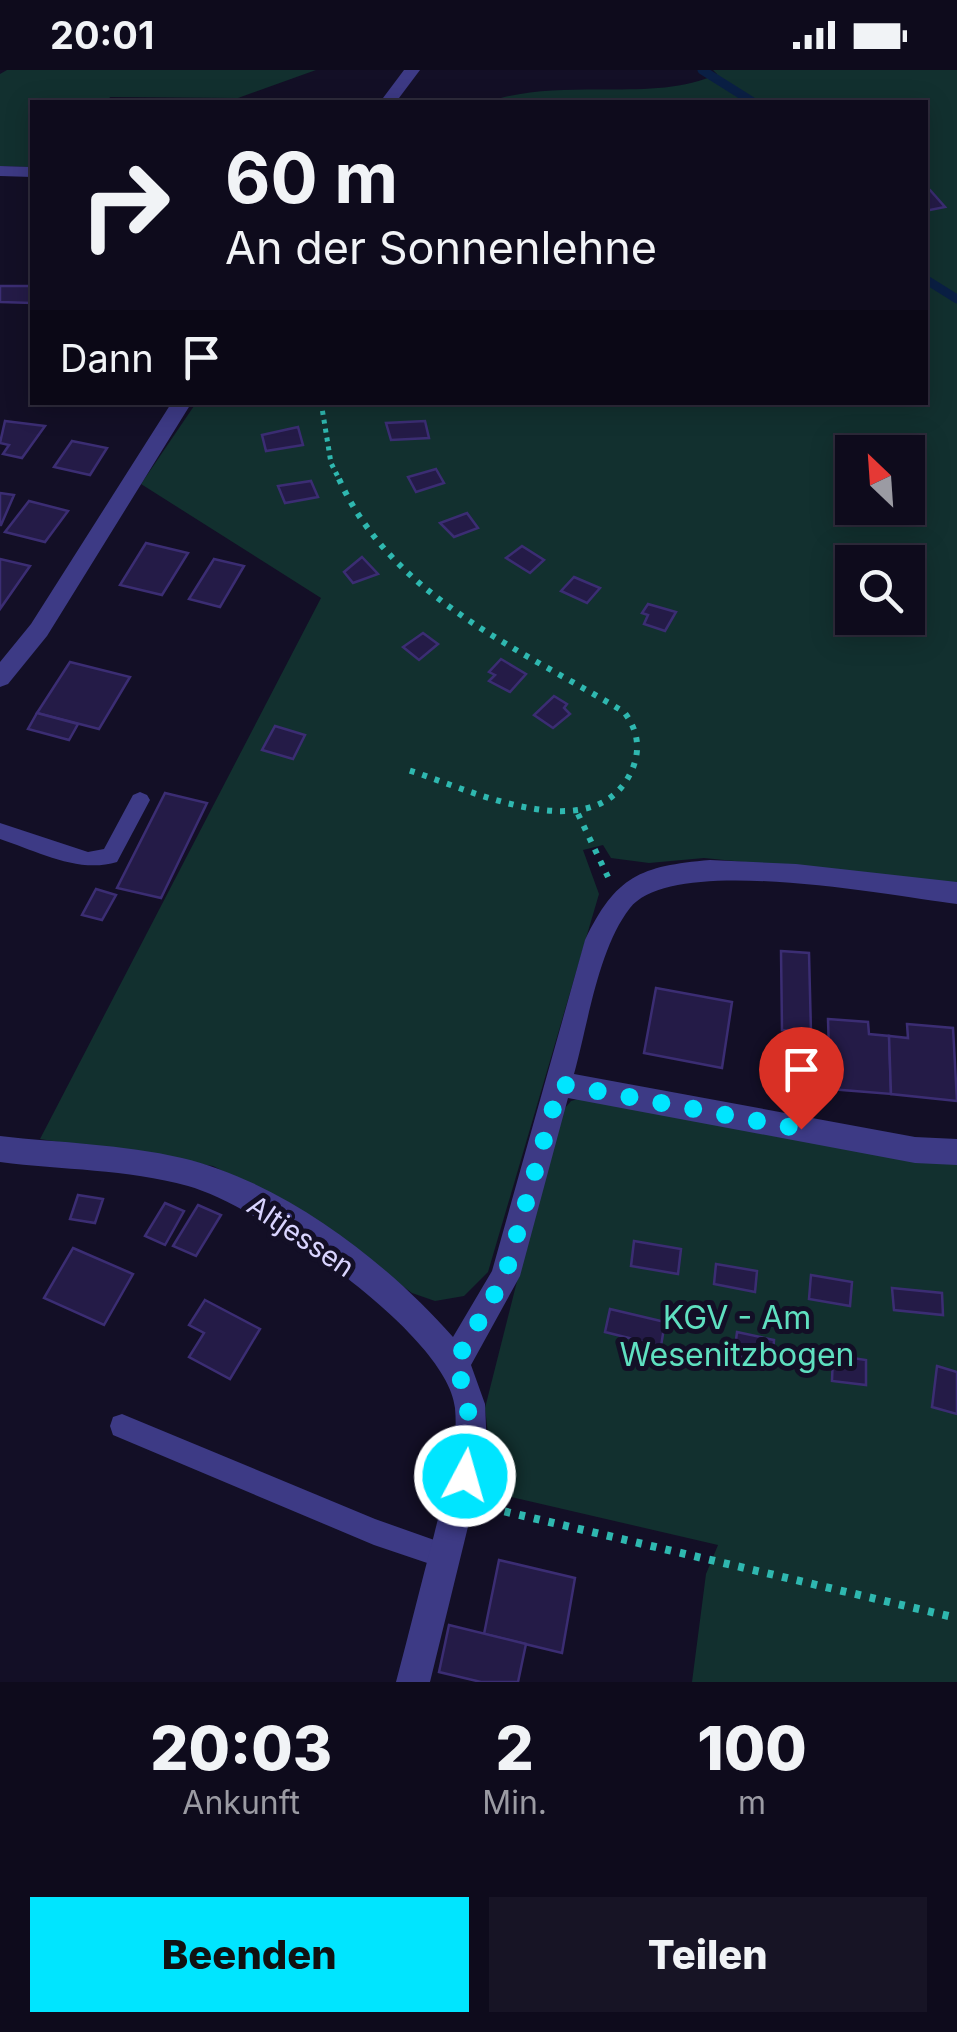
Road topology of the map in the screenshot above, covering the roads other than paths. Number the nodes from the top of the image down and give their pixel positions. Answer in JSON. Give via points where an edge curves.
{"nodes":[{"id":1,"x":412,"y":70,"type":"edge"},
{"id":2,"x":390,"y":100,"type":"edge"},
{"id":3,"x":0,"y":170,"type":"edge"},
{"id":4,"x":30,"y":172,"type":"edge"},
{"id":5,"x":180,"y":405,"type":"edge"},
{"id":6,"x":0,"y":678,"type":"edge"},
{"id":7,"x":140,"y":800,"type":"dead end"},
{"id":8,"x":0,"y":831,"type":"edge"},
{"id":9,"x":957,"y":893,"type":"edge"},
{"id":10,"x":560,"y":1084,"type":"junction"},
{"id":11,"x":0,"y":1149,"type":"edge"},
{"id":12,"x":957,"y":1152,"type":"edge"},
{"id":13,"x":455,"y":1363,"type":"junction"},
{"id":14,"x":122,"y":1426,"type":"dead end"},
{"id":15,"x":446,"y":1556,"type":"junction"},
{"id":16,"x":413,"y":1682,"type":"edge"}],
"edges":[{"from":1,"to":2,"type":"street"},
{"from":3,"to":4,"type":"street"},
{"from":5,"to":6,"type":"street","via":[[39,630]]},
{"from":7,"to":8,"type":"lane","via":[[110,856],[88,860]]},
{"from":9,"to":10,"type":"street","via":[[710,870],[642,882],[620,901],[598,940]]},
{"from":10,"to":12,"type":"street","via":[[915,1150]]},
{"from":10,"to":13,"type":"street","via":[[505,1276]]},
{"from":11,"to":13,"type":"street","name":"Altjessen","via":[[212,1180],[288,1220],[430,1330]]},
{"from":13,"to":15,"type":"street","via":[[470,1404],[471,1449]]},
{"from":14,"to":15,"type":"lane"},
{"from":15,"to":16,"type":"street"}]}
